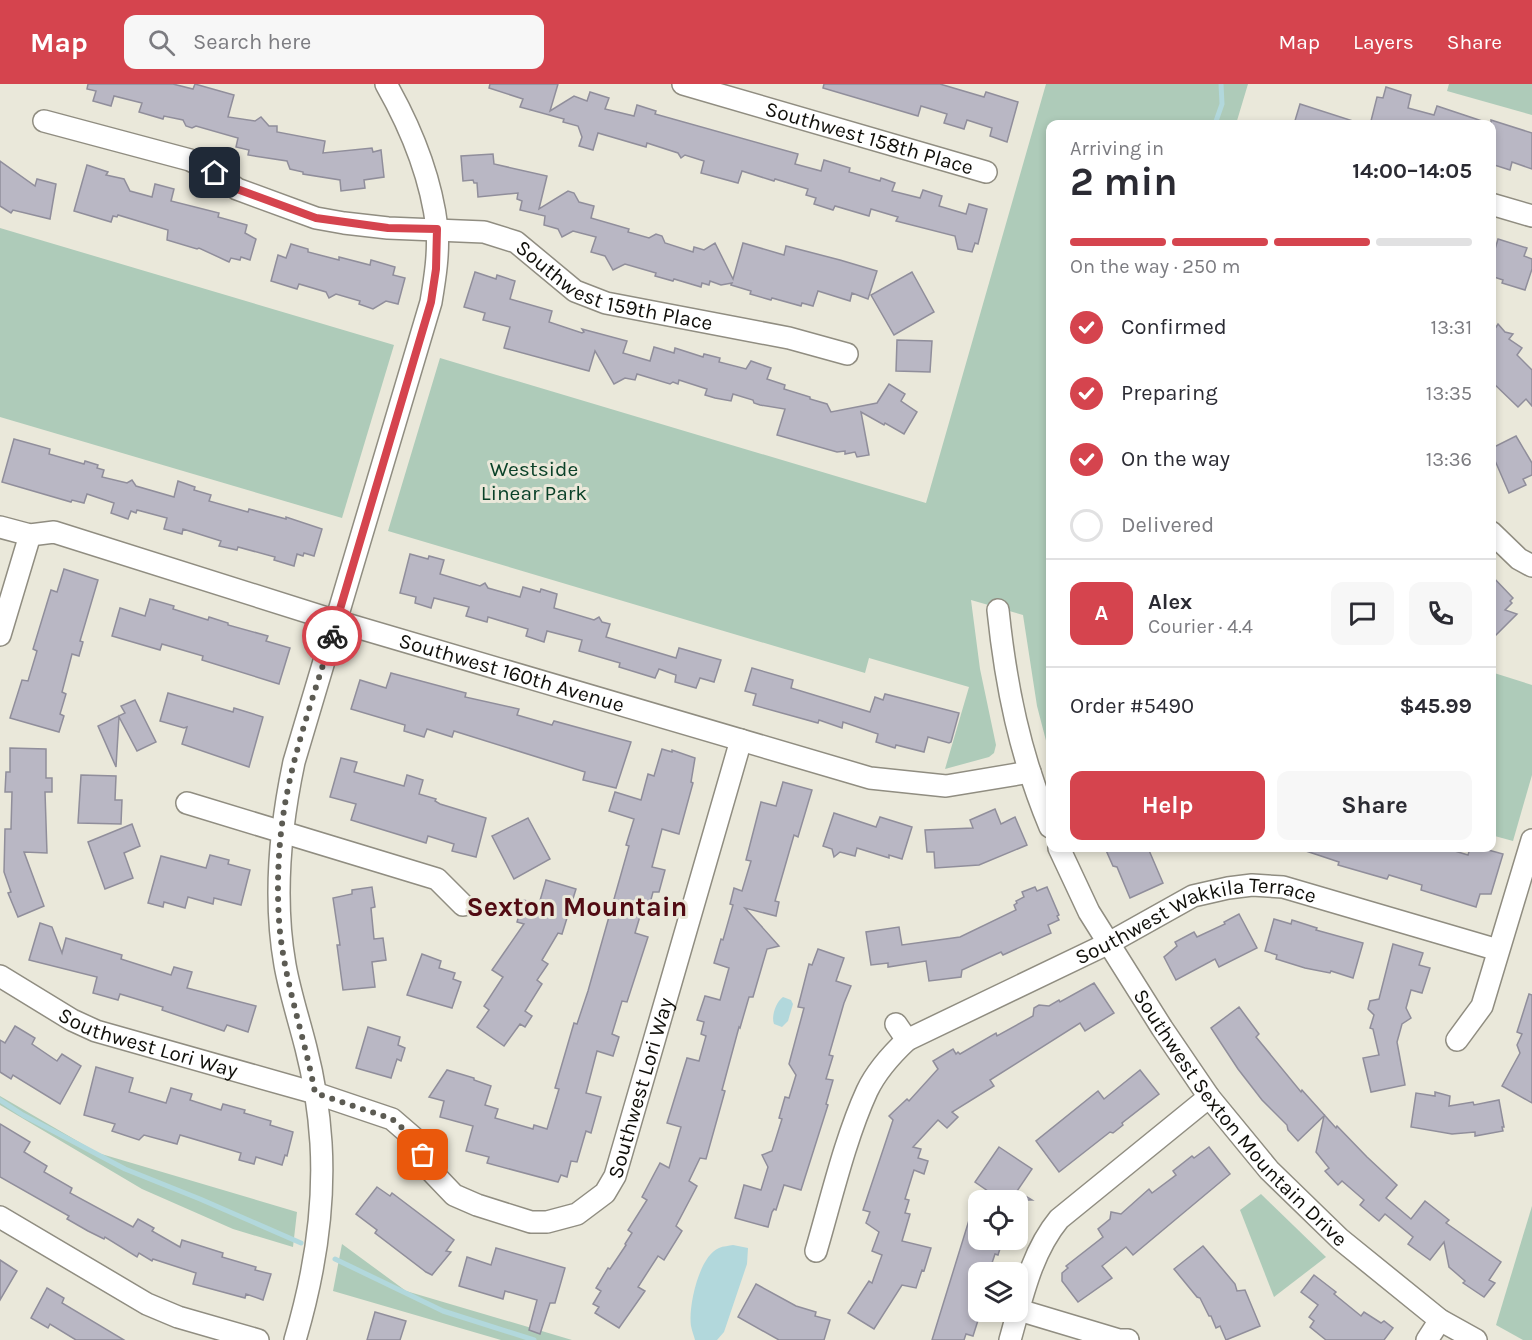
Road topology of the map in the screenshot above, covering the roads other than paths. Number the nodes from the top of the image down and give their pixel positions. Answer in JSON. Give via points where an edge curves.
{"nodes":[{"id":1,"x":386,"y":84,"type":"edge"},
{"id":2,"x":682,"y":84,"type":"edge"},
{"id":3,"x":44,"y":121,"type":"dead end"},
{"id":4,"x":986,"y":172,"type":"dead end"},
{"id":5,"x":1496,"y":205,"type":"edge"},
{"id":6,"x":1532,"y":216,"type":"edge"},
{"id":7,"x":437,"y":229,"type":"junction"},
{"id":8,"x":847,"y":354,"type":"dead end"},
{"id":9,"x":0,"y":527,"type":"edge"},
{"id":10,"x":30,"y":535,"type":"junction"},
{"id":11,"x":1496,"y":537,"type":"edge"},
{"id":12,"x":1532,"y":566,"type":"edge"},
{"id":13,"x":998,"y":610,"type":"dead end"},
{"id":14,"x":336,"y":621,"type":"junction"},
{"id":15,"x":0,"y":635,"type":"edge"},
{"id":16,"x":741,"y":740,"type":"junction"},
{"id":17,"x":1030,"y":772,"type":"junction"},
{"id":18,"x":187,"y":803,"type":"dead end"},
{"id":19,"x":1046,"y":816,"type":"edge"},
{"id":20,"x":282,"y":831,"type":"junction"},
{"id":21,"x":1532,"y":840,"type":"edge"},
{"id":22,"x":1061,"y":852,"type":"edge"},
{"id":23,"x":463,"y":905,"type":"dead end"},
{"id":24,"x":1109,"y":943,"type":"junction"},
{"id":25,"x":1498,"y":950,"type":"junction"},
{"id":26,"x":0,"y":976,"type":"edge"},
{"id":27,"x":1457,"y":1040,"type":"dead end"},
{"id":28,"x":315,"y":1093,"type":"junction"},
{"id":29,"x":1209,"y":1097,"type":"junction"},
{"id":30,"x":0,"y":1217,"type":"edge"},
{"id":31,"x":816,"y":1251,"type":"dead end"},
{"id":32,"x":1028,"y":1283,"type":"edge"},
{"id":33,"x":1028,"y":1313,"type":"edge"},
{"id":34,"x":1440,"y":1320,"type":"junction"},
{"id":35,"x":1015,"y":1322,"type":"edge"},
{"id":36,"x":258,"y":1340,"type":"edge"},
{"id":37,"x":295,"y":1340,"type":"edge"},
{"id":38,"x":1010,"y":1340,"type":"edge"},
{"id":39,"x":1128,"y":1340,"type":"edge"},
{"id":40,"x":1427,"y":1340,"type":"edge"},
{"id":41,"x":1476,"y":1340,"type":"edge"}],
"edges":[{"from":1,"to":7,"type":"street","via":[[416,146]]},
{"from":2,"to":4,"type":"street","name":"Southwest 158th Place"},
{"from":3,"to":7,"type":"street","name":"Southwest 159th Place","via":[[190,160],[237,189],[316,218],[388,228]]},
{"from":5,"to":6,"type":"street"},
{"from":7,"to":8,"type":"street","name":"Southwest 159th Place","via":[[484,232],[516,242],[575,291],[606,303],[789,338]]},
{"from":7,"to":14,"type":"street","via":[[431,302]]},
{"from":9,"to":10,"type":"street","name":"Southwest 160th Avenue"},
{"from":10,"to":14,"type":"street","name":"Southwest 160th Avenue","via":[[54,532]]},
{"from":10,"to":15,"type":"street"},
{"from":11,"to":12,"type":"street"},
{"from":13,"to":17,"type":"street","via":[[1004,669],[1017,733]]},
{"from":14,"to":16,"type":"street","name":"Southwest 160th Avenue"},
{"from":14,"to":20,"type":"street","via":[[294,762]]},
{"from":16,"to":17,"type":"street","name":"Southwest 160th Avenue","via":[[870,778],[946,786]]},
{"from":16,"to":28,"type":"street","name":"Southwest Lori Way","via":[[615,1176],[605,1193],[591,1205],[577,1214],[531,1222],[477,1205],[454,1195],[432,1172],[414,1138],[392,1119]]},
{"from":17,"to":19,"type":"street"},
{"from":18,"to":20,"type":"street"},
{"from":20,"to":23,"type":"street","via":[[437,879]]},
{"from":20,"to":28,"type":"street","via":[[280,931]]},
{"from":21,"to":25,"type":"street"},
{"from":22,"to":24,"type":"street","name":"Southwest Sexton Mountain Drive","via":[[1089,912]]},
{"from":24,"to":25,"type":"street","name":"Southwest Wakkila Terrace","via":[[1193,896],[1252,885],[1283,887]]},
{"from":24,"to":29,"type":"street","name":"Southwest Sexton Mountain Drive"},
{"from":24,"to":31,"type":"street","name":"Southwest Wakkila Terrace","via":[[902,1032],[893,1054],[868,1089]]},
{"from":25,"to":27,"type":"street","via":[[1482,1006]]},
{"from":26,"to":28,"type":"street","name":"Southwest Lori Way","via":[[72,1020],[96,1030]]},
{"from":28,"to":37,"type":"street","via":[[321,1142],[320,1224]]},
{"from":29,"to":32,"type":"street","via":[[1059,1219],[1039,1250]]},
{"from":29,"to":34,"type":"street","name":"Southwest Sexton Mountain Drive","via":[[1269,1170],[1320,1222]]},
{"from":30,"to":36,"type":"street","via":[[147,1304]]},
{"from":33,"to":39,"type":"street"},
{"from":34,"to":40,"type":"street"},
{"from":34,"to":41,"type":"street","name":"Southwest Sexton Mountain Drive"},
{"from":35,"to":38,"type":"street"}]}
